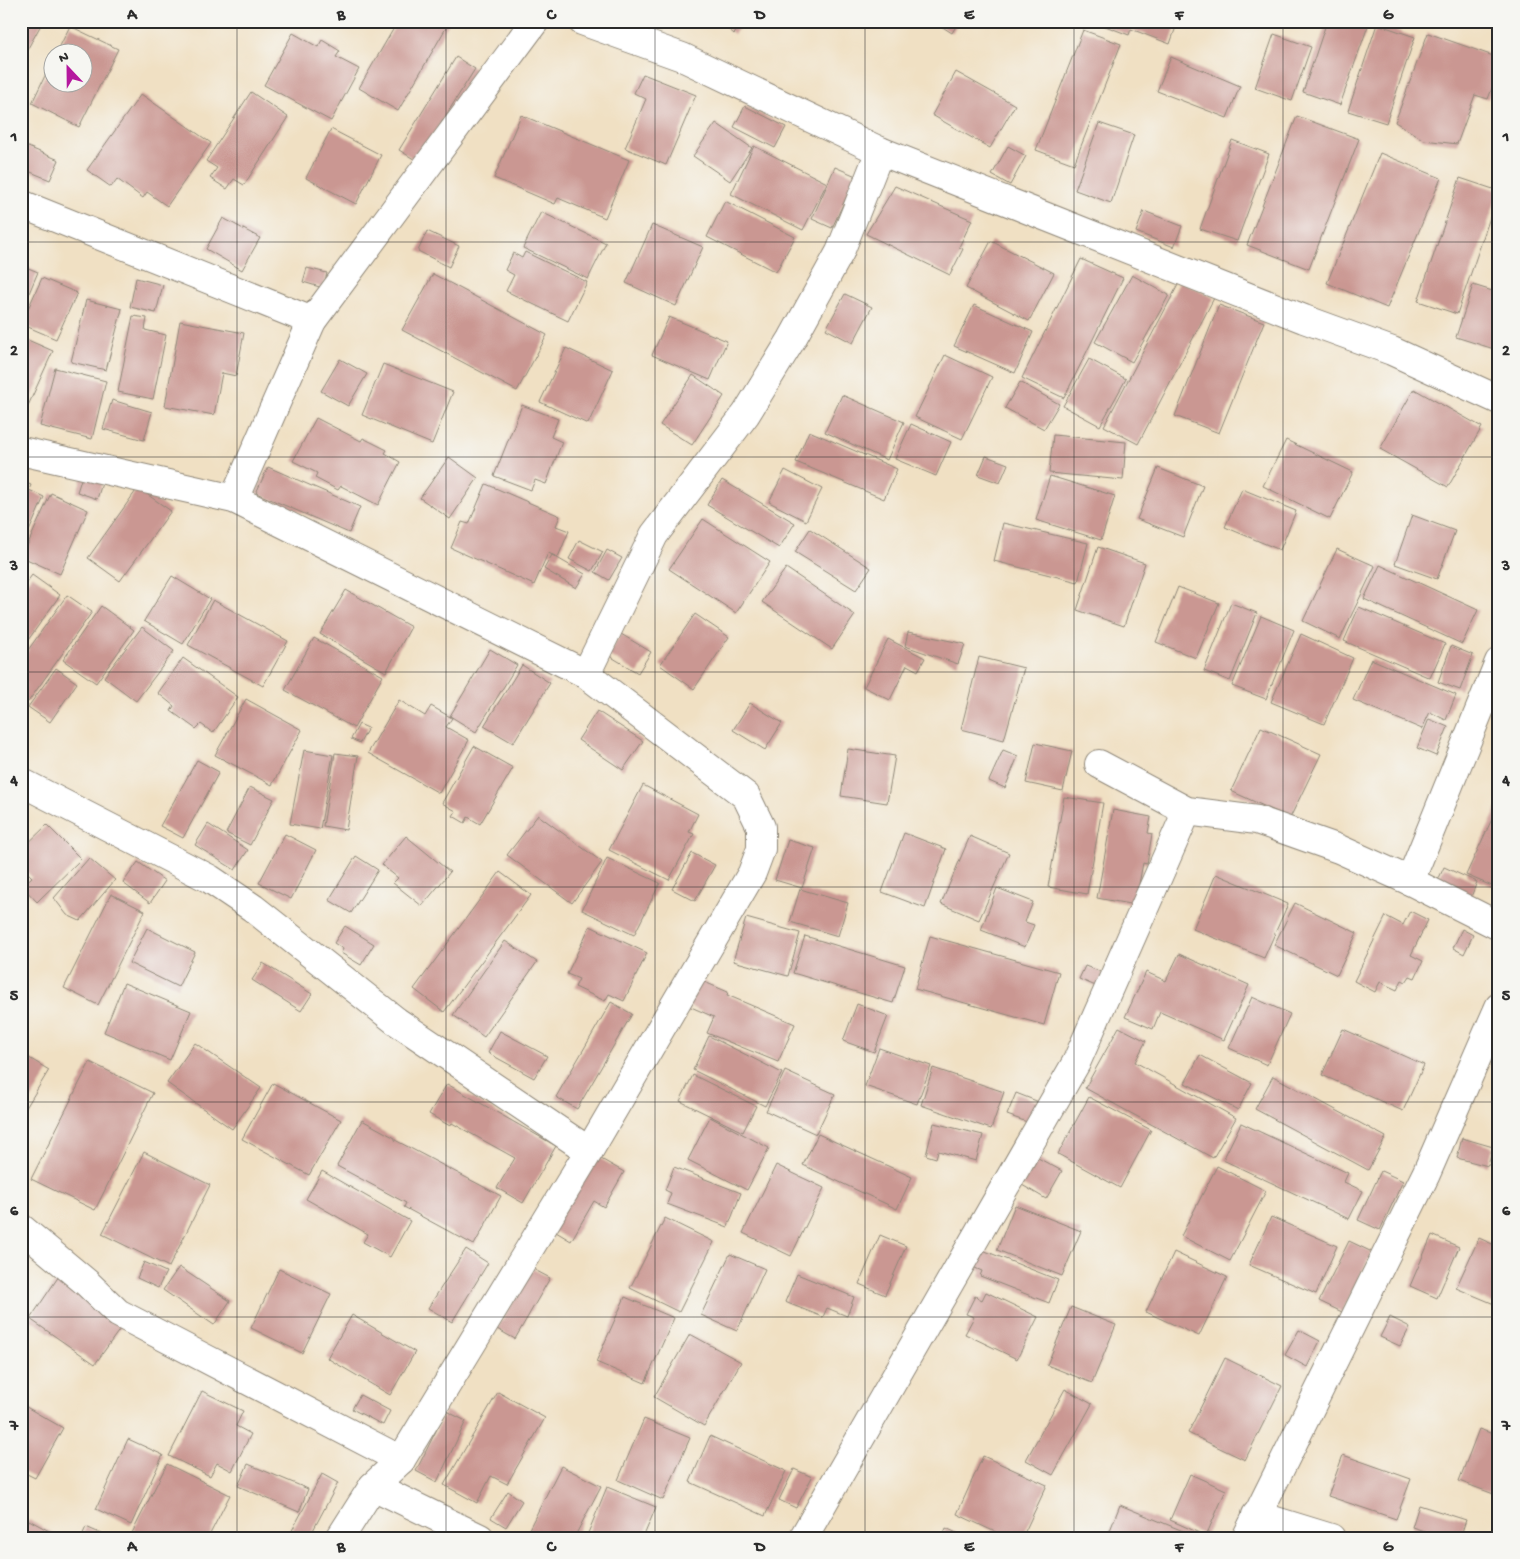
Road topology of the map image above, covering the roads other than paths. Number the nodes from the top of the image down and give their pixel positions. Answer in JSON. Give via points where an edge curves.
{"nodes":[{"id":1,"x":535,"y":21,"type":"edge"},
{"id":2,"x":582,"y":21,"type":"edge"},
{"id":3,"x":880,"y":151,"type":"junction"},
{"id":4,"x":21,"y":204,"type":"edge"},
{"id":5,"x":312,"y":321,"type":"junction"},
{"id":6,"x":1499,"y":400,"type":"edge"},
{"id":7,"x":21,"y":451,"type":"edge"},
{"id":8,"x":234,"y":499,"type":"junction"},
{"id":9,"x":1499,"y":662,"type":"edge"},
{"id":10,"x":586,"y":674,"type":"junction"},
{"id":11,"x":1099,"y":764,"type":"dead end"},
{"id":12,"x":21,"y":782,"type":"edge"},
{"id":13,"x":1187,"y":812,"type":"junction"},
{"id":14,"x":1410,"y":881,"type":"junction"},
{"id":15,"x":1499,"y":926,"type":"edge"},
{"id":16,"x":1499,"y":1007,"type":"edge"},
{"id":17,"x":589,"y":1152,"type":"junction"},
{"id":18,"x":21,"y":1228,"type":"edge"},
{"id":19,"x":401,"y":1460,"type":"junction"},
{"id":20,"x":373,"y":1486,"type":"junction"},
{"id":21,"x":1251,"y":1526,"type":"edge"},
{"id":22,"x":340,"y":1538,"type":"edge"},
{"id":23,"x":480,"y":1538,"type":"edge"},
{"id":24,"x":803,"y":1538,"type":"edge"},
{"id":25,"x":1331,"y":1538,"type":"edge"}],
"edges":[{"from":1,"to":5,"type":"street"},
{"from":2,"to":3,"type":"street","via":[[682,57]]},
{"from":3,"to":6,"type":"street","via":[[1392,351]]},
{"from":3,"to":10,"type":"street","via":[[840,252],[792,339],[746,414],[654,535]]},
{"from":4,"to":5,"type":"street"},
{"from":5,"to":8,"type":"street"},
{"from":7,"to":8,"type":"street"},
{"from":8,"to":10,"type":"street"},
{"from":9,"to":14,"type":"street"},
{"from":10,"to":17,"type":"street","via":[[746,796],[761,827],[762,850],[752,873]]},
{"from":11,"to":13,"type":"street"},
{"from":12,"to":17,"type":"street","via":[[210,879],[253,908],[396,1021]]},
{"from":13,"to":14,"type":"street","via":[[1257,820],[1339,849]]},
{"from":13,"to":24,"type":"street","via":[[1076,1063]]},
{"from":14,"to":15,"type":"street"},
{"from":16,"to":21,"type":"street","via":[[1426,1174]]},
{"from":17,"to":19,"type":"street"},
{"from":18,"to":19,"type":"street","via":[[118,1312]]},
{"from":19,"to":20,"type":"street"},
{"from":20,"to":22,"type":"street"},
{"from":20,"to":23,"type":"street"},
{"from":21,"to":25,"type":"street"}]}
